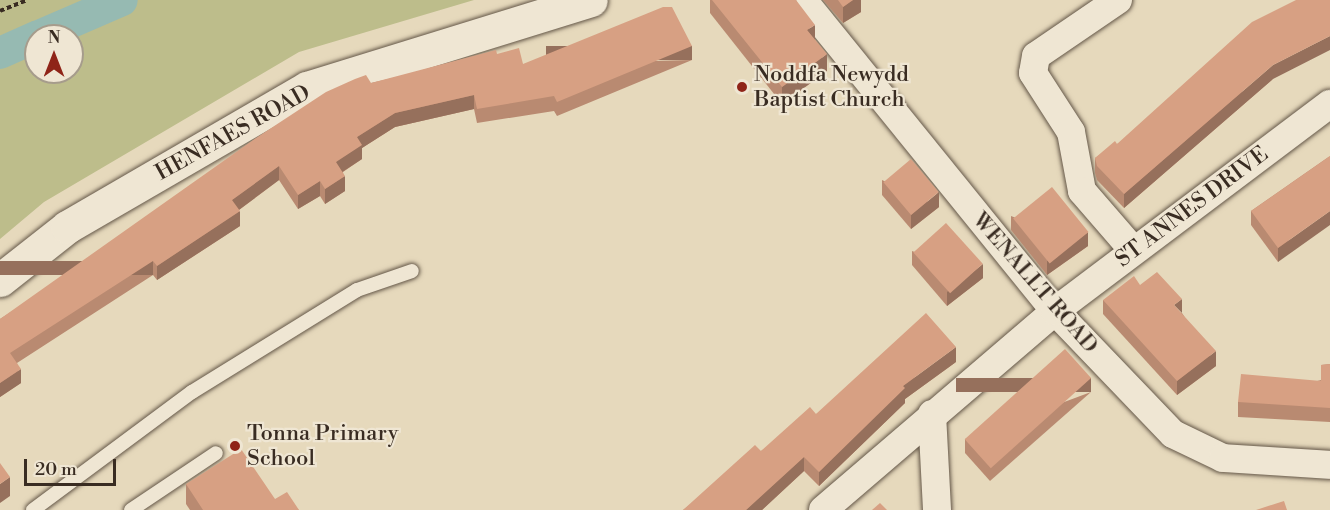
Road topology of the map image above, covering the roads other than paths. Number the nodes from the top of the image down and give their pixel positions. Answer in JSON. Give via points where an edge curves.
{"nodes":[{"id":1,"x":591,"y":0,"type":"edge"},
{"id":2,"x":803,"y":0,"type":"edge"},
{"id":3,"x":1118,"y":0,"type":"edge"},
{"id":4,"x":1330,"y":104,"type":"edge"},
{"id":5,"x":1134,"y":251,"type":"junction"},
{"id":6,"x":412,"y":271,"type":"dead end"},
{"id":7,"x":0,"y":280,"type":"edge"},
{"id":8,"x":1055,"y":311,"type":"junction"},
{"id":9,"x":932,"y":414,"type":"junction"},
{"id":10,"x":216,"y":453,"type":"dead end"},
{"id":11,"x":1330,"y":465,"type":"edge"},
{"id":12,"x":33,"y":510,"type":"edge"},
{"id":13,"x":131,"y":510,"type":"edge"},
{"id":14,"x":823,"y":510,"type":"edge"},
{"id":15,"x":937,"y":510,"type":"edge"}],
"edges":[{"from":1,"to":7,"type":"main road","name":"HENFAES ROAD","via":[[307,88],[67,227]]},
{"from":2,"to":8,"type":"street","name":"WENALLT ROAD"},
{"from":3,"to":5,"type":"street","via":[[1036,56],[1033,73],[1071,132],[1082,191]]},
{"from":4,"to":5,"type":"street","name":"ST ANNES DRIVE"},
{"from":5,"to":8,"type":"street","name":"ST ANNES DRIVE"},
{"from":6,"to":12,"type":"lane","via":[[357,291],[192,393]]},
{"from":8,"to":9,"type":"street","name":"ST ANNES DRIVE"},
{"from":8,"to":11,"type":"street","name":"WENALLT ROAD","via":[[1173,434],[1223,458]]},
{"from":9,"to":14,"type":"street","name":"ST ANNES DRIVE"},
{"from":9,"to":15,"type":"street"},
{"from":10,"to":13,"type":"lane"}]}
